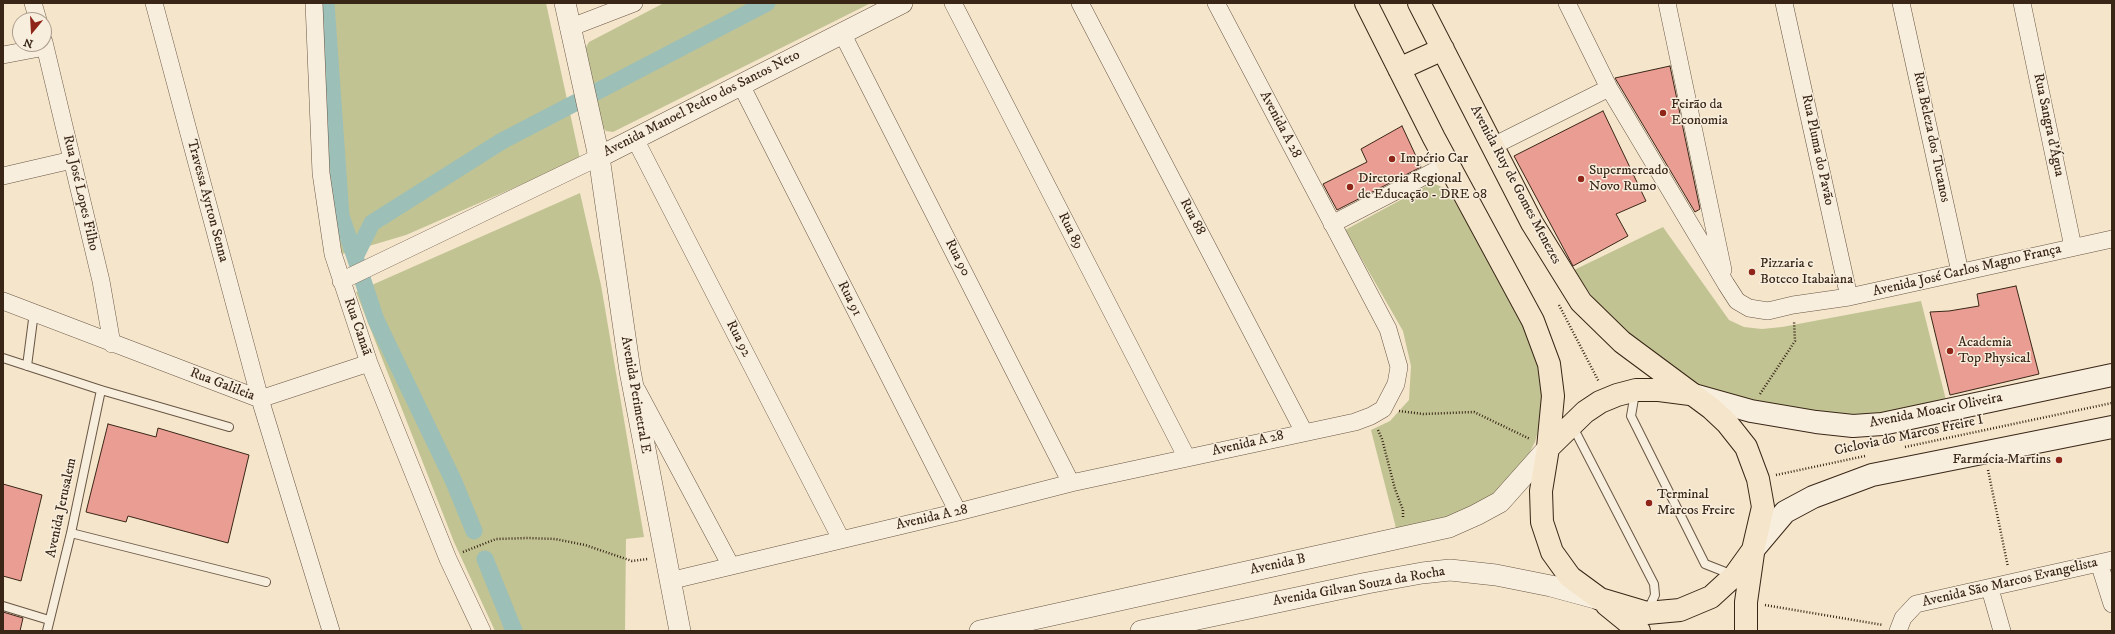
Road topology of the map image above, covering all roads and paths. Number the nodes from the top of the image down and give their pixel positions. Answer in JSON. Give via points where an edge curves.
{"nodes":[{"id":1,"x":154,"y":3,"type":"edge"},
{"id":2,"x":314,"y":3,"type":"edge"},
{"id":3,"x":565,"y":3,"type":"edge"},
{"id":4,"x":634,"y":3,"type":"edge"},
{"id":5,"x":902,"y":3,"type":"edge"},
{"id":6,"x":953,"y":3,"type":"edge"},
{"id":7,"x":1080,"y":3,"type":"edge"},
{"id":8,"x":1216,"y":3,"type":"edge"},
{"id":9,"x":1366,"y":3,"type":"edge"},
{"id":10,"x":1419,"y":3,"type":"edge"},
{"id":11,"x":1567,"y":3,"type":"edge"},
{"id":12,"x":1667,"y":3,"type":"edge"},
{"id":13,"x":1784,"y":3,"type":"edge"},
{"id":14,"x":1901,"y":3,"type":"edge"},
{"id":15,"x":2022,"y":3,"type":"edge"},
{"id":16,"x":570,"y":28,"type":"junction"},
{"id":17,"x":842,"y":33,"type":"junction"},
{"id":18,"x":1443,"y":49,"type":"junction"},
{"id":19,"x":14,"y":52,"type":"edge"},
{"id":20,"x":47,"y":52,"type":"edge"},
{"id":21,"x":3,"y":55,"type":"edge"},
{"id":22,"x":1399,"y":69,"type":"junction"},
{"id":23,"x":741,"y":85,"type":"junction"},
{"id":24,"x":1609,"y":88,"type":"junction"},
{"id":25,"x":635,"y":139,"type":"junction"},
{"id":26,"x":1493,"y":146,"type":"junction"},
{"id":27,"x":599,"y":157,"type":"junction"},
{"id":28,"x":72,"y":160,"type":"junction"},
{"id":29,"x":1448,"y":164,"type":"junction"},
{"id":30,"x":3,"y":176,"type":"edge"},
{"id":31,"x":1332,"y":224,"type":"junction"},
{"id":32,"x":2112,"y":238,"type":"edge"},
{"id":33,"x":2073,"y":247,"type":"junction"},
{"id":34,"x":1960,"y":272,"type":"junction"},
{"id":35,"x":346,"y":278,"type":"junction"},
{"id":36,"x":1726,"y":284,"type":"junction"},
{"id":37,"x":1849,"y":297,"type":"junction"},
{"id":38,"x":3,"y":301,"type":"edge"},
{"id":39,"x":1793,"y":305,"type":"junction"},
{"id":40,"x":34,"y":312,"type":"junction"},
{"id":41,"x":112,"y":344,"type":"junction"},
{"id":42,"x":3,"y":358,"type":"edge"},
{"id":43,"x":369,"y":363,"type":"junction"},
{"id":44,"x":27,"y":366,"type":"junction"},
{"id":45,"x":2112,"y":375,"type":"edge"},
{"id":46,"x":631,"y":379,"type":"junction"},
{"id":47,"x":100,"y":390,"type":"junction"},
{"id":48,"x":1636,"y":390,"type":"junction"},
{"id":49,"x":1690,"y":394,"type":"junction"},
{"id":50,"x":260,"y":399,"type":"junction"},
{"id":51,"x":2112,"y":402,"type":"edge"},
{"id":52,"x":1751,"y":411,"type":"junction"},
{"id":53,"x":1377,"y":413,"type":"junction"},
{"id":54,"x":1571,"y":424,"type":"junction"},
{"id":55,"x":229,"y":427,"type":"dead end"},
{"id":56,"x":2112,"y":427,"type":"edge"},
{"id":57,"x":1304,"y":432,"type":"junction"},
{"id":58,"x":1548,"y":448,"type":"junction"},
{"id":59,"x":1897,"y":449,"type":"dead end"},
{"id":60,"x":1985,"y":453,"type":"junction"},
{"id":61,"x":1866,"y":456,"type":"dead end"},
{"id":62,"x":1187,"y":458,"type":"junction"},
{"id":63,"x":1758,"y":479,"type":"junction"},
{"id":64,"x":1071,"y":483,"type":"junction"},
{"id":65,"x":958,"y":512,"type":"junction"},
{"id":66,"x":71,"y":533,"type":"junction"},
{"id":67,"x":1402,"y":538,"type":"junction"},
{"id":68,"x":841,"y":539,"type":"junction"},
{"id":69,"x":1753,"y":550,"type":"junction"},
{"id":70,"x":666,"y":556,"type":"junction"},
{"id":71,"x":448,"y":559,"type":"junction"},
{"id":72,"x":2106,"y":561,"type":"edge"},
{"id":73,"x":731,"y":566,"type":"junction"},
{"id":74,"x":1735,"y":575,"type":"junction"},
{"id":75,"x":670,"y":581,"type":"junction"},
{"id":76,"x":266,"y":582,"type":"dead end"},
{"id":77,"x":2011,"y":584,"type":"junction"},
{"id":78,"x":1990,"y":589,"type":"junction"},
{"id":79,"x":1600,"y":599,"type":"junction"},
{"id":80,"x":1746,"y":602,"type":"junction"},
{"id":81,"x":2112,"y":604,"type":"edge"},
{"id":82,"x":3,"y":606,"type":"edge"},
{"id":83,"x":49,"y":620,"type":"junction"},
{"id":84,"x":1643,"y":622,"type":"edge"},
{"id":85,"x":1898,"y":629,"type":"edge"},
{"id":86,"x":47,"y":631,"type":"edge"},
{"id":87,"x":331,"y":631,"type":"edge"},
{"id":88,"x":482,"y":631,"type":"edge"},
{"id":89,"x":680,"y":631,"type":"edge"},
{"id":90,"x":980,"y":631,"type":"edge"},
{"id":91,"x":1141,"y":631,"type":"edge"},
{"id":92,"x":1746,"y":631,"type":"edge"},
{"id":93,"x":2002,"y":631,"type":"edge"}],
"edges":[{"from":1,"to":50,"type":"street","name":"Travessa Ayrton Senna"},
{"from":2,"to":35,"type":"street","name":"Rua Canaã","via":[[321,173],[333,254]]},
{"from":3,"to":16,"type":"street","name":"Avenida Manoel Pedro dos Santos Neto"},
{"from":4,"to":16,"type":"street"},
{"from":5,"to":17,"type":"street","name":"Avenida Manoel Pedro dos Santos Neto"},
{"from":6,"to":62,"type":"street","name":"Rua 89"},
{"from":7,"to":57,"type":"street","name":"Rua 88"},
{"from":8,"to":31,"type":"street","name":"Avenida A 28"},
{"from":9,"to":22,"type":"main road"},
{"from":10,"to":18,"type":"main road","name":"Avenida Ruy de Gomes Menezes"},
{"from":11,"to":24,"type":"street","name":"Avenida José Carlos Magno França"},
{"from":12,"to":36,"type":"street"},
{"from":13,"to":37,"type":"street","name":"Rua Pluma do Pavão"},
{"from":14,"to":34,"type":"street","name":"Rua Beleza dos Tucanos"},
{"from":15,"to":33,"type":"street","name":"Rua Sangra d'Água"},
{"from":16,"to":27,"type":"street","name":"Avenida Manoel Pedro dos Santos Neto"},
{"from":17,"to":23,"type":"street","name":"Avenida Manoel Pedro dos Santos Neto"},
{"from":17,"to":64,"type":"street","name":"Rua 90"},
{"from":18,"to":22,"type":"main road"},
{"from":18,"to":26,"type":"main road","name":"Avenida Ruy de Gomes Menezes"},
{"from":19,"to":21,"type":"street"},
{"from":20,"to":28,"type":"street","name":"Rua José Lopes Filho"},
{"from":22,"to":29,"type":"main road"},
{"from":23,"to":25,"type":"street","name":"Avenida Manoel Pedro dos Santos Neto"},
{"from":23,"to":65,"type":"street","name":"Rua 91"},
{"from":24,"to":26,"type":"street"},
{"from":24,"to":36,"type":"street","name":"Avenida José Carlos Magno França"},
{"from":25,"to":27,"type":"street","name":"Avenida Manoel Pedro dos Santos Neto"},
{"from":25,"to":68,"type":"street","name":"Rua 92"},
{"from":26,"to":49,"type":"main road","name":"Avenida Ruy de Gomes Menezes","via":[[1535,229],[1581,302],[1622,342]]},
{"from":27,"to":35,"type":"street"},
{"from":27,"to":46,"type":"street","name":"Avenida Perimetral E"},
{"from":28,"to":30,"type":"street"},
{"from":28,"to":41,"type":"street","name":"Rua José Lopes Filho","via":[[101,281]]},
{"from":29,"to":31,"type":"street"},
{"from":29,"to":58,"type":"main road","via":[[1533,321],[1549,364],[1552,396]]},
{"from":31,"to":53,"type":"street","name":"Avenida A 28","via":[[1388,329],[1397,357],[1399,367],[1396,384]]},
{"from":32,"to":33,"type":"street","name":"Avenida José Carlos Magno França"},
{"from":33,"to":34,"type":"street","name":"Avenida José Carlos Magno França"},
{"from":34,"to":37,"type":"street","name":"Avenida José Carlos Magno França"},
{"from":35,"to":43,"type":"street","name":"Rua Canaã"},
{"from":36,"to":39,"type":"street","name":"Avenida José Carlos Magno França","via":[[1737,302],[1749,308],[1768,311]]},
{"from":37,"to":39,"type":"street","name":"Avenida José Carlos Magno França"},
{"from":38,"to":40,"type":"street","name":"Rua Galileia"},
{"from":39,"to":52,"type":"path","via":[[1795,341],[1767,381]]},
{"from":40,"to":41,"type":"street","name":"Rua Galileia"},
{"from":40,"to":44,"type":"lane"},
{"from":41,"to":50,"type":"street","name":"Rua Galileia"},
{"from":42,"to":44,"type":"lane"},
{"from":43,"to":50,"type":"street"},
{"from":43,"to":71,"type":"street","name":"Rua Canaã"},
{"from":44,"to":47,"type":"lane"},
{"from":45,"to":52,"type":"main road","name":"Avenida Moacir Oliveira","via":[[1882,424],[1831,424]]},
{"from":46,"to":70,"type":"street","name":"Avenida Perimetral E"},
{"from":46,"to":73,"type":"street"},
{"from":47,"to":55,"type":"lane"},
{"from":47,"to":66,"type":"lane","name":"Avenida Jerusalem"},
{"from":48,"to":49,"type":"main road"},
{"from":48,"to":54,"type":"main road","via":[[1600,402]]},
{"from":48,"to":74,"type":"lane","via":[[1632,416],[1705,564]]},
{"from":49,"to":52,"type":"main road","name":"Avenida Moacir Oliveira"},
{"from":49,"to":63,"type":"main road","name":"Avenida Ruy de Gomes Menezes","via":[[1727,423],[1746,447]]},
{"from":50,"to":87,"type":"street","name":"Rua Galileia"},
{"from":51,"to":59,"type":"path","name":"Ciclovia do Marcos Freire I"},
{"from":53,"to":57,"type":"street","name":"Avenida A 28","via":[[1355,422]]},
{"from":53,"to":58,"type":"path","via":[[1474,412]]},
{"from":53,"to":67,"type":"path","via":[[1395,489],[1404,510]]},
{"from":54,"to":58,"type":"main road"},
{"from":54,"to":84,"type":"lane","via":[[1654,584],[1655,595]]},
{"from":56,"to":60,"type":"main road"},
{"from":57,"to":62,"type":"street","name":"Avenida A 28"},
{"from":58,"to":67,"type":"street","name":"Avenida B","via":[[1500,502],[1449,527]]},
{"from":58,"to":79,"type":"main road","via":[[1541,491],[1542,522],[1552,552],[1570,577]]},
{"from":60,"to":69,"type":"main road","via":[[1872,475],[1813,497],[1785,512]]},
{"from":60,"to":77,"type":"path"},
{"from":61,"to":63,"type":"path","name":"Ciclovia do Marcos Freire I"},
{"from":62,"to":64,"type":"street","name":"Avenida A 28"},
{"from":63,"to":69,"type":"main road","name":"Avenida Ruy de Gomes Menezes","via":[[1763,508]]},
{"from":64,"to":65,"type":"street","name":"Avenida A 28"},
{"from":65,"to":68,"type":"street","name":"Avenida A 28"},
{"from":66,"to":76,"type":"lane"},
{"from":66,"to":83,"type":"lane","name":"Avenida Jerusalem"},
{"from":67,"to":90,"type":"street","name":"Avenida B"},
{"from":68,"to":73,"type":"street","name":"Avenida A 28"},
{"from":69,"to":74,"type":"main road"},
{"from":69,"to":80,"type":"main road","name":"Avenida Ruy de Gomes Menezes"},
{"from":70,"to":71,"type":"path","via":[[632,562],[585,545],[555,539],[528,538],[496,539]]},
{"from":70,"to":75,"type":"street","name":"Avenida Perimetral E"},
{"from":71,"to":88,"type":"street","name":"Rua Canaã"},
{"from":72,"to":77,"type":"street","name":"Avenida São Marcos Evangelista"},
{"from":72,"to":81,"type":"street"},
{"from":73,"to":75,"type":"street","name":"Avenida A 28"},
{"from":74,"to":84,"type":"main road","via":[[1711,597]]},
{"from":75,"to":89,"type":"street","name":"Avenida Perimetral E"},
{"from":77,"to":78,"type":"street","name":"Avenida São Marcos Evangelista"},
{"from":78,"to":85,"type":"street","name":"Avenida São Marcos Evangelista","via":[[1916,604],[1903,618]]},
{"from":78,"to":93,"type":"street"},
{"from":79,"to":84,"type":"main road"},
{"from":79,"to":91,"type":"street","name":"Avenida Gilvan Souza da Rocha","via":[[1496,574],[1450,570],[1367,583]]},
{"from":80,"to":85,"type":"path"},
{"from":80,"to":92,"type":"main road","name":"Avenida Ruy de Gomes Menezes"},
{"from":82,"to":83,"type":"lane"},
{"from":83,"to":86,"type":"lane","name":"Avenida Jerusalem"}]}
